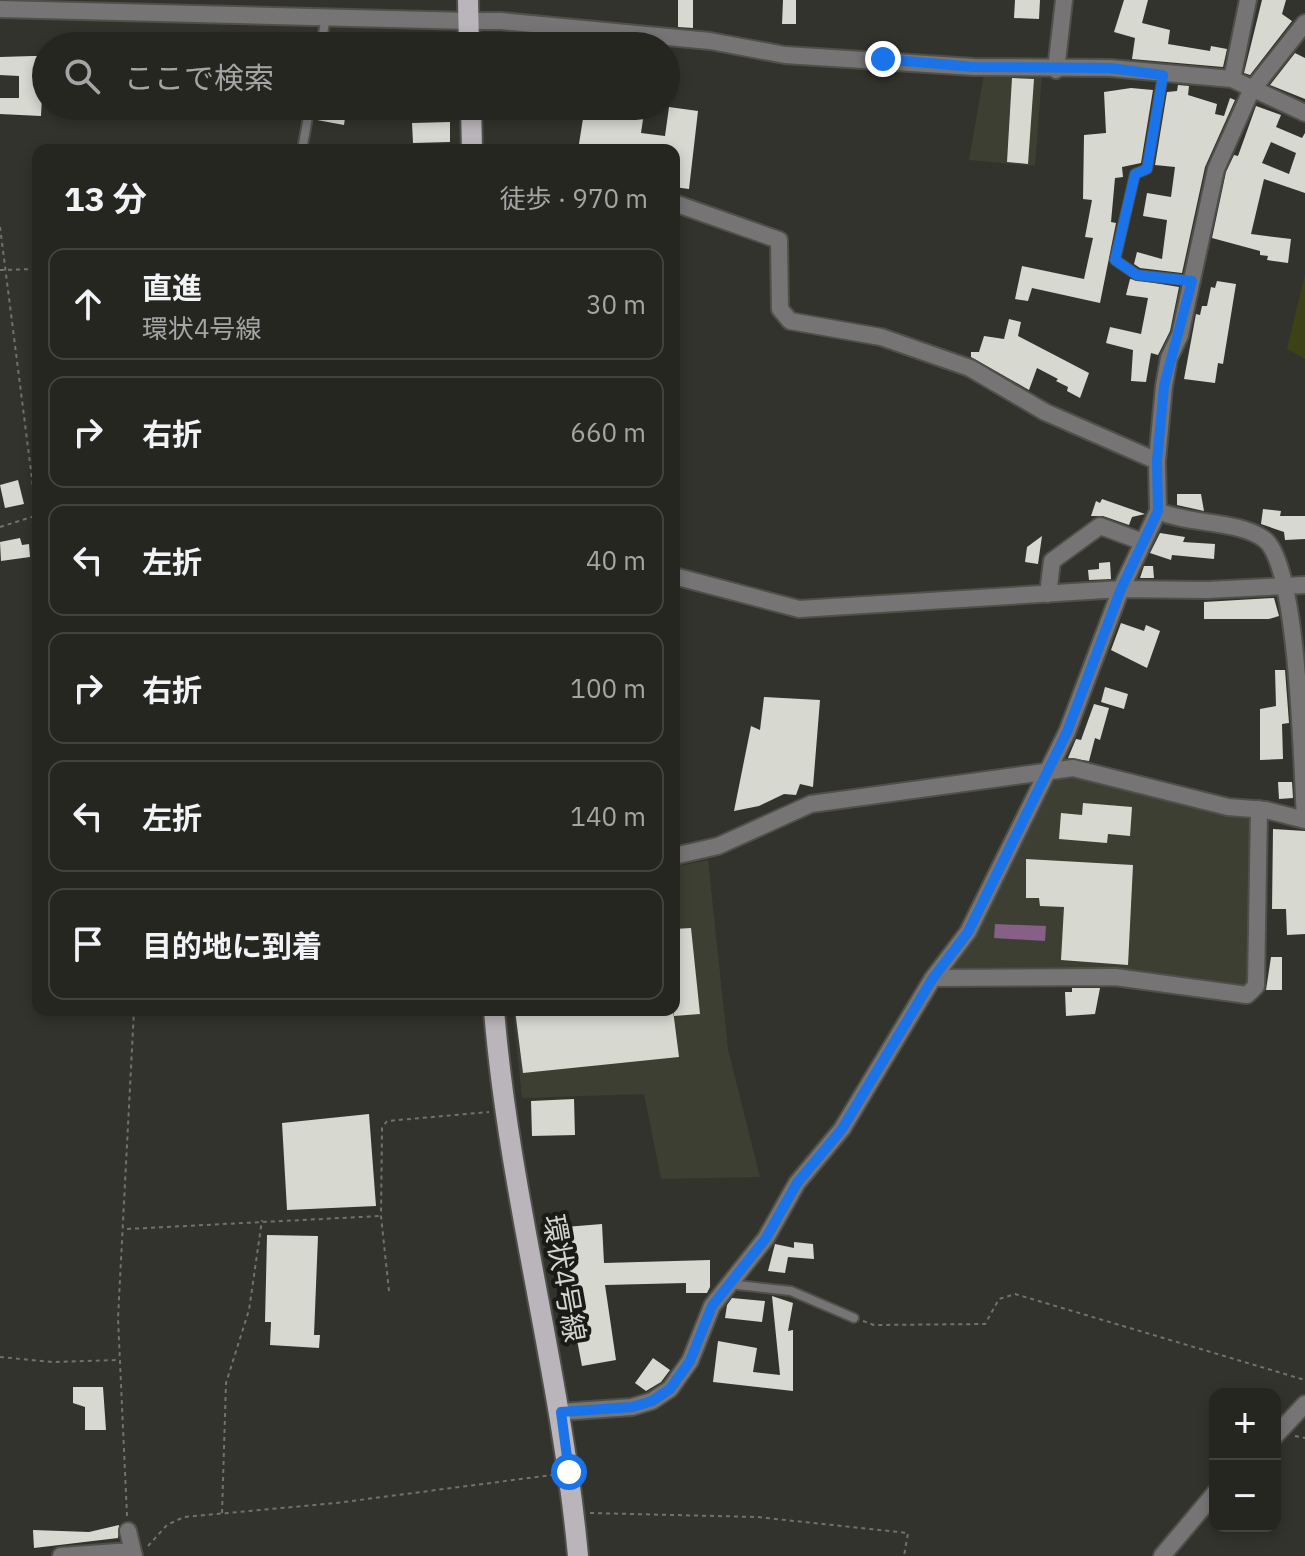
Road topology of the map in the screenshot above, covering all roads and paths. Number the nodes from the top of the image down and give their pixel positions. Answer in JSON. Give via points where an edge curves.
{"nodes":[{"id":1,"x":1064,"y":0,"type":"edge"},
{"id":2,"x":1248,"y":0,"type":"edge"},
{"id":3,"x":0,"y":9,"type":"edge"},
{"id":4,"x":468,"y":10,"type":"edge"},
{"id":5,"x":326,"y":16,"type":"junction"},
{"id":6,"x":1305,"y":23,"type":"edge"},
{"id":7,"x":323,"y":32,"type":"edge"},
{"id":8,"x":469,"y":32,"type":"edge"},
{"id":9,"x":616,"y":32,"type":"edge"},
{"id":10,"x":680,"y":38,"type":"edge"},
{"id":11,"x":1056,"y":70,"type":"junction"},
{"id":12,"x":1163,"y":75,"type":"junction"},
{"id":13,"x":1232,"y":79,"type":"junction"},
{"id":14,"x":1251,"y":91,"type":"junction"},
{"id":15,"x":1305,"y":113,"type":"edge"},
{"id":16,"x":307,"y":120,"type":"edge"},
{"id":17,"x":471,"y":120,"type":"edge"},
{"id":18,"x":303,"y":144,"type":"edge"},
{"id":19,"x":472,"y":144,"type":"edge"},
{"id":20,"x":680,"y":205,"type":"edge"},
{"id":21,"x":0,"y":227,"type":"edge"},
{"id":22,"x":5,"y":269,"type":"junction"},
{"id":23,"x":32,"y":269,"type":"edge"},
{"id":24,"x":0,"y":270,"type":"edge"},
{"id":25,"x":1192,"y":281,"type":"junction"},
{"id":26,"x":1157,"y":461,"type":"junction"},
{"id":27,"x":32,"y":479,"type":"edge"},
{"id":28,"x":1158,"y":511,"type":"junction"},
{"id":29,"x":32,"y":517,"type":"edge"},
{"id":30,"x":0,"y":527,"type":"edge"},
{"id":31,"x":1143,"y":542,"type":"junction"},
{"id":32,"x":680,"y":578,"type":"edge"},
{"id":33,"x":1305,"y":585,"type":"edge"},
{"id":34,"x":1285,"y":586,"type":"junction"},
{"id":35,"x":1121,"y":589,"type":"junction"},
{"id":36,"x":1048,"y":594,"type":"junction"},
{"id":37,"x":1046,"y":771,"type":"junction"},
{"id":38,"x":1259,"y":809,"type":"junction"},
{"id":39,"x":1305,"y":820,"type":"edge"},
{"id":40,"x":680,"y":855,"type":"edge"},
{"id":41,"x":933,"y":978,"type":"junction"},
{"id":42,"x":134,"y":1016,"type":"edge"},
{"id":43,"x":495,"y":1016,"type":"edge"},
{"id":44,"x":506,"y":1111,"type":"junction"},
{"id":45,"x":381,"y":1216,"type":"junction"},
{"id":46,"x":262,"y":1220,"type":"junction"},
{"id":47,"x":124,"y":1229,"type":"junction"},
{"id":48,"x":727,"y":1284,"type":"junction"},
{"id":49,"x":389,"y":1291,"type":"dead end"},
{"id":50,"x":854,"y":1318,"type":"joint"},
{"id":51,"x":0,"y":1357,"type":"edge"},
{"id":52,"x":119,"y":1360,"type":"junction"},
{"id":53,"x":1305,"y":1380,"type":"edge"},
{"id":54,"x":1305,"y":1404,"type":"edge"},
{"id":55,"x":561,"y":1412,"type":"junction"},
{"id":56,"x":1281,"y":1430,"type":"edge"},
{"id":57,"x":569,"y":1472,"type":"junction"},
{"id":58,"x":1209,"y":1500,"type":"edge"},
{"id":59,"x":574,"y":1511,"type":"junction"},
{"id":60,"x":222,"y":1513,"type":"junction"},
{"id":61,"x":128,"y":1531,"type":"joint"},
{"id":62,"x":138,"y":1554,"type":"edge"},
{"id":63,"x":61,"y":1556,"type":"edge"},
{"id":64,"x":578,"y":1556,"type":"edge"},
{"id":65,"x":904,"y":1556,"type":"edge"},
{"id":66,"x":1162,"y":1556,"type":"edge"}],
"edges":[{"from":1,"to":11,"type":"street"},
{"from":2,"to":13,"type":"street"},
{"from":3,"to":5,"type":"street"},
{"from":4,"to":5,"type":"street"},
{"from":4,"to":8,"type":"main road"},
{"from":4,"to":9,"type":"street","via":[[501,21]]},
{"from":5,"to":7,"type":"lane"},
{"from":6,"to":14,"type":"street"},
{"from":10,"to":11,"type":"street","via":[[785,55]]},
{"from":11,"to":12,"type":"street","via":[[1110,68]]},
{"from":12,"to":13,"type":"street"},
{"from":12,"to":25,"type":"lane","via":[[1147,169],[1135,174],[1115,260],[1137,275]]},
{"from":13,"to":14,"type":"street"},
{"from":14,"to":15,"type":"street"},
{"from":14,"to":25,"type":"street","via":[[1216,169]]},
{"from":16,"to":18,"type":"lane"},
{"from":17,"to":19,"type":"main road"},
{"from":20,"to":26,"type":"street","via":[[779,240],[780,309],[790,321],[881,337],[970,368],[1045,412]]},
{"from":21,"to":22,"type":"path"},
{"from":22,"to":23,"type":"path"},
{"from":22,"to":24,"type":"path"},
{"from":22,"to":27,"type":"path"},
{"from":25,"to":26,"type":"street","via":[[1169,358]]},
{"from":26,"to":28,"type":"street"},
{"from":28,"to":31,"type":"street"},
{"from":28,"to":34,"type":"street","via":[[1261,536],[1278,555]]},
{"from":29,"to":30,"type":"path"},
{"from":31,"to":35,"type":"street"},
{"from":31,"to":36,"type":"street","via":[[1100,526],[1052,561]]},
{"from":32,"to":36,"type":"street","via":[[799,609]]},
{"from":33,"to":34,"type":"street"},
{"from":34,"to":35,"type":"street"},
{"from":34,"to":39,"type":"street"},
{"from":35,"to":36,"type":"street"},
{"from":35,"to":37,"type":"street","via":[[1067,732]]},
{"from":37,"to":38,"type":"street","via":[[1073,768],[1228,807]]},
{"from":37,"to":40,"type":"street","via":[[811,804],[718,846]]},
{"from":37,"to":41,"type":"street","via":[[968,932]]},
{"from":38,"to":39,"type":"street"},
{"from":38,"to":41,"type":"street","via":[[1256,986],[1247,995],[1115,977]]},
{"from":41,"to":48,"type":"street","via":[[842,1129]]},
{"from":42,"to":47,"type":"path"},
{"from":43,"to":44,"type":"main road","name":"環状4号線"},
{"from":44,"to":45,"type":"path","via":[[387,1121],[381,1141]]},
{"from":44,"to":55,"type":"main road","name":"環状4号線"},
{"from":45,"to":46,"type":"path"},
{"from":45,"to":49,"type":"path"},
{"from":46,"to":47,"type":"path"},
{"from":46,"to":60,"type":"path","via":[[249,1310],[226,1383]]},
{"from":47,"to":52,"type":"path"},
{"from":48,"to":50,"type":"lane","via":[[791,1291]]},
{"from":48,"to":55,"type":"street","via":[[690,1361],[670,1389],[632,1407]]},
{"from":50,"to":53,"type":"path","via":[[874,1325],[985,1324],[999,1299],[1015,1294]]},
{"from":51,"to":52,"type":"path"},
{"from":52,"to":61,"type":"path"},
{"from":54,"to":56,"type":"street"},
{"from":55,"to":57,"type":"main road","name":"環状4号線"},
{"from":57,"to":59,"type":"main road","name":"環状4号線"},
{"from":57,"to":60,"type":"path"},
{"from":58,"to":66,"type":"street"},
{"from":59,"to":64,"type":"main road","name":"環状4号線"},
{"from":59,"to":65,"type":"path","via":[[757,1517],[908,1533]]},
{"from":60,"to":62,"type":"path","via":[[184,1517],[167,1525]]},
{"from":61,"to":62,"type":"street"},
{"from":62,"to":63,"type":"street"}]}
